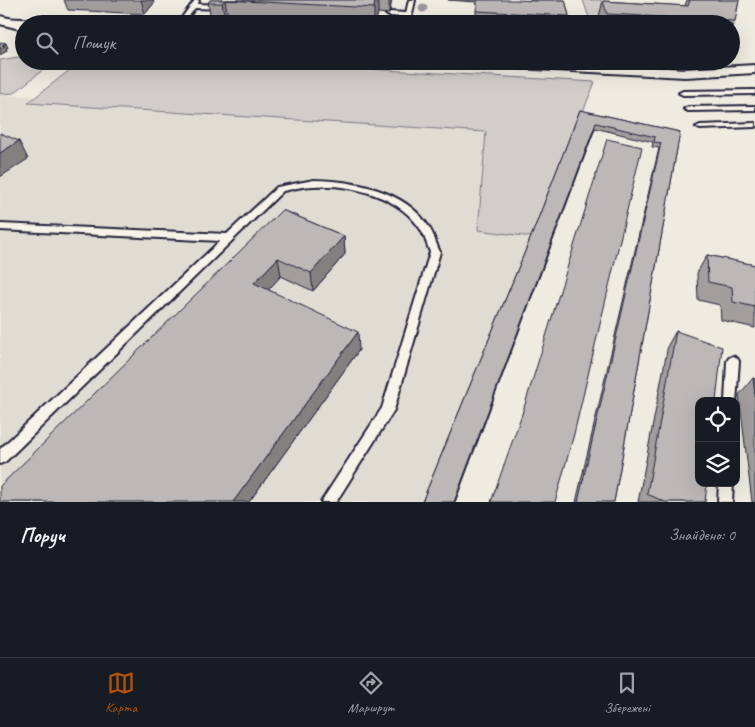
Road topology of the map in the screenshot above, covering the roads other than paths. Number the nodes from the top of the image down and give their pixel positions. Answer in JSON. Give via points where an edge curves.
{"nodes":[{"id":1,"x":412,"y":0,"type":"edge"},
{"id":2,"x":196,"y":3,"type":"edge"},
{"id":3,"x":224,"y":7,"type":"dead end"},
{"id":4,"x":389,"y":14,"type":"dead end"},
{"id":5,"x":187,"y":15,"type":"edge"},
{"id":6,"x":409,"y":15,"type":"joint"},
{"id":7,"x":0,"y":20,"type":"edge"},
{"id":8,"x":15,"y":21,"type":"edge"},
{"id":9,"x":15,"y":24,"type":"edge"},
{"id":10,"x":755,"y":69,"type":"edge"},
{"id":11,"x":628,"y":70,"type":"edge"},
{"id":12,"x":737,"y":70,"type":"edge"},
{"id":13,"x":740,"y":70,"type":"edge"},
{"id":14,"x":755,"y":92,"type":"edge"},
{"id":15,"x":683,"y":93,"type":"dead end"},
{"id":16,"x":755,"y":108,"type":"edge"},
{"id":17,"x":688,"y":109,"type":"dead end"},
{"id":18,"x":755,"y":125,"type":"edge"},
{"id":19,"x":700,"y":127,"type":"dead end"},
{"id":20,"x":0,"y":227,"type":"edge"},
{"id":21,"x":228,"y":238,"type":"junction"},
{"id":22,"x":733,"y":361,"type":"dead end"},
{"id":23,"x":731,"y":397,"type":"edge"},
{"id":24,"x":0,"y":458,"type":"edge"},
{"id":25,"x":726,"y":487,"type":"edge"},
{"id":26,"x":328,"y":502,"type":"edge"},
{"id":27,"x":725,"y":502,"type":"edge"}],
"edges":[{"from":1,"to":6,"type":"lane"},
{"from":2,"to":3,"type":"lane"},
{"from":2,"to":5,"type":"lane"},
{"from":4,"to":6,"type":"lane"},
{"from":7,"to":8,"type":"lane"},
{"from":7,"to":9,"type":"street"},
{"from":10,"to":13,"type":"street"},
{"from":11,"to":12,"type":"street","via":[[684,73]]},
{"from":14,"to":15,"type":"lane"},
{"from":16,"to":17,"type":"lane"},
{"from":18,"to":19,"type":"lane"},
{"from":20,"to":21,"type":"lane"},
{"from":21,"to":24,"type":"lane"},
{"from":21,"to":26,"type":"lane","via":[[280,189],[312,183],[346,184],[377,192],[404,207],[424,227],[435,252],[388,410]]},
{"from":22,"to":23,"type":"lane"},
{"from":25,"to":27,"type":"lane"}]}
